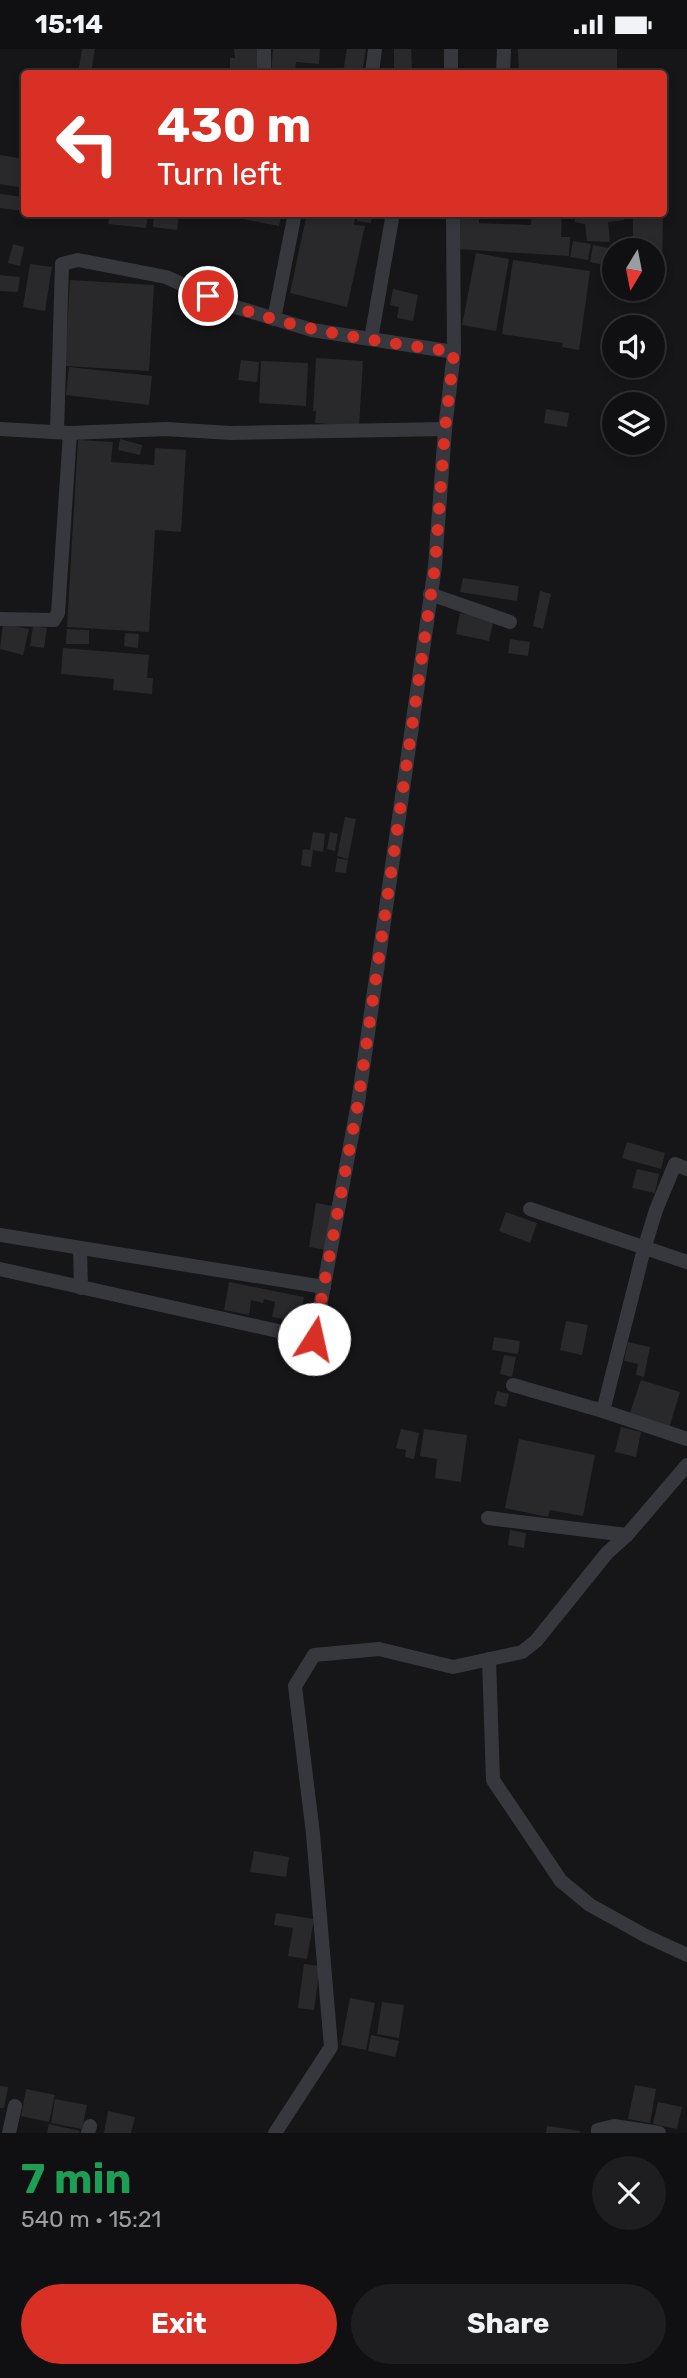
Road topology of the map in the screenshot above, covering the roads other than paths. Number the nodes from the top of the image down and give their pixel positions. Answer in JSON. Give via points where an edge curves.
{"nodes":[{"id":1,"x":264,"y":49,"type":"edge"},
{"id":2,"x":375,"y":49,"type":"edge"},
{"id":3,"x":450,"y":49,"type":"edge"},
{"id":4,"x":504,"y":49,"type":"edge"},
{"id":5,"x":264,"y":70,"type":"edge"},
{"id":6,"x":372,"y":70,"type":"edge"},
{"id":7,"x":451,"y":70,"type":"edge"},
{"id":8,"x":503,"y":70,"type":"edge"},
{"id":9,"x":294,"y":217,"type":"edge"},
{"id":10,"x":392,"y":217,"type":"edge"},
{"id":11,"x":453,"y":217,"type":"edge"},
{"id":12,"x":274,"y":319,"type":"junction"},
{"id":13,"x":371,"y":339,"type":"junction"},
{"id":14,"x":454,"y":352,"type":"junction"},
{"id":15,"x":0,"y":429,"type":"edge"},
{"id":16,"x":445,"y":429,"type":"junction"},
{"id":17,"x":64,"y":433,"type":"junction"},
{"id":18,"x":430,"y":594,"type":"junction"},
{"id":19,"x":0,"y":619,"type":"edge"},
{"id":20,"x":509,"y":622,"type":"dead end"},
{"id":21,"x":687,"y":1168,"type":"edge"},
{"id":22,"x":530,"y":1209,"type":"dead end"},
{"id":23,"x":0,"y":1235,"type":"edge"},
{"id":24,"x":80,"y":1249,"type":"junction"},
{"id":25,"x":644,"y":1249,"type":"junction"},
{"id":26,"x":687,"y":1262,"type":"edge"},
{"id":27,"x":0,"y":1269,"type":"edge"},
{"id":28,"x":81,"y":1287,"type":"junction"},
{"id":29,"x":324,"y":1287,"type":"junction"},
{"id":30,"x":513,"y":1385,"type":"dead end"},
{"id":31,"x":603,"y":1411,"type":"junction"},
{"id":32,"x":687,"y":1439,"type":"edge"},
{"id":33,"x":687,"y":1465,"type":"edge"},
{"id":34,"x":488,"y":1518,"type":"dead end"},
{"id":35,"x":627,"y":1535,"type":"junction"},
{"id":36,"x":489,"y":1659,"type":"junction"},
{"id":37,"x":687,"y":1955,"type":"edge"},
{"id":38,"x":15,"y":2106,"type":"dead end"},
{"id":39,"x":9,"y":2133,"type":"edge"},
{"id":40,"x":275,"y":2133,"type":"edge"},
{"id":41,"x":598,"y":2133,"type":"edge"},
{"id":42,"x":659,"y":2133,"type":"edge"}],
"edges":[{"from":1,"to":5,"type":"street"},
{"from":2,"to":6,"type":"street"},
{"from":3,"to":7,"type":"street"},
{"from":4,"to":8,"type":"street"},
{"from":9,"to":12,"type":"street"},
{"from":10,"to":13,"type":"street"},
{"from":11,"to":14,"type":"street"},
{"from":12,"to":13,"type":"street"},
{"from":12,"to":17,"type":"street","via":[[166,277],[78,260],[62,264]]},
{"from":13,"to":14,"type":"street"},
{"from":14,"to":16,"type":"street"},
{"from":15,"to":17,"type":"street"},
{"from":16,"to":17,"type":"street"},
{"from":16,"to":18,"type":"street"},
{"from":17,"to":19,"type":"street","via":[[58,613],[54,620]]},
{"from":18,"to":20,"type":"street"},
{"from":18,"to":29,"type":"street","via":[[358,1103]]},
{"from":21,"to":25,"type":"street","via":[[675,1164],[669,1175]]},
{"from":22,"to":25,"type":"street"},
{"from":23,"to":24,"type":"street"},
{"from":24,"to":28,"type":"street"},
{"from":24,"to":29,"type":"street"},
{"from":25,"to":26,"type":"street"},
{"from":25,"to":31,"type":"street"},
{"from":27,"to":28,"type":"street"},
{"from":28,"to":29,"type":"street","via":[[314,1339]]},
{"from":30,"to":31,"type":"street"},
{"from":31,"to":32,"type":"street"},
{"from":33,"to":35,"type":"street"},
{"from":34,"to":35,"type":"street"},
{"from":35,"to":36,"type":"street","via":[[536,1641],[523,1652]]},
{"from":36,"to":37,"type":"street","via":[[493,1780],[561,1881],[590,1905]]},
{"from":36,"to":40,"type":"street","via":[[453,1667],[379,1649],[314,1655],[295,1686],[331,2047]]},
{"from":38,"to":39,"type":"street"},
{"from":41,"to":42,"type":"street","via":[[614,2126]]}]}
